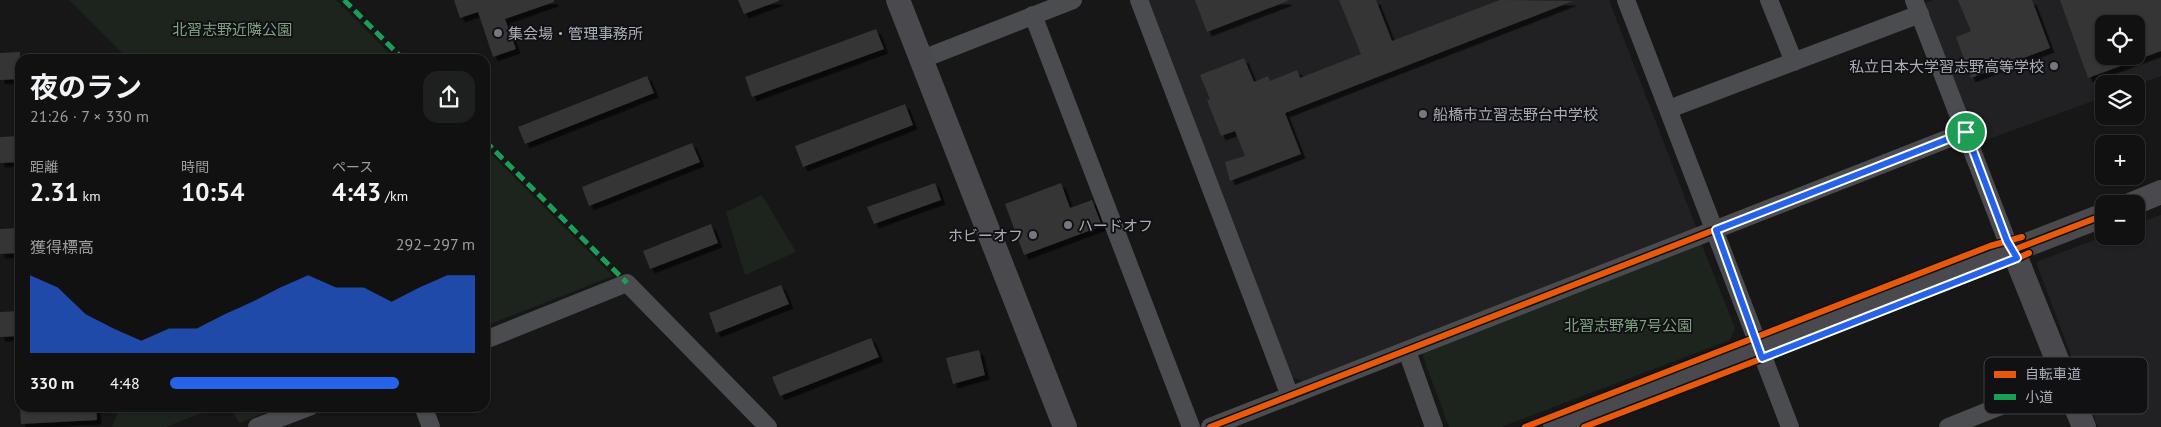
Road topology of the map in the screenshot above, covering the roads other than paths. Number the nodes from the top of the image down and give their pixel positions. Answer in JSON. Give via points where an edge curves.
{"nodes":[{"id":1,"x":898,"y":0,"type":"edge"},
{"id":2,"x":1073,"y":0,"type":"edge"},
{"id":3,"x":1139,"y":0,"type":"edge"},
{"id":4,"x":1626,"y":0,"type":"edge"},
{"id":5,"x":1770,"y":0,"type":"edge"},
{"id":6,"x":1917,"y":7,"type":"edge"},
{"id":7,"x":1033,"y":15,"type":"junction"},
{"id":8,"x":920,"y":60,"type":"junction"},
{"id":9,"x":1794,"y":62,"type":"junction"},
{"id":10,"x":1669,"y":109,"type":"junction"},
{"id":11,"x":1966,"y":132,"type":"junction"},
{"id":12,"x":2161,"y":192,"type":"edge"},
{"id":13,"x":2145,"y":199,"type":"edge"},
{"id":14,"x":2095,"y":218,"type":"edge"},
{"id":15,"x":1716,"y":230,"type":"junction"},
{"id":16,"x":2013,"y":250,"type":"junction"},
{"id":17,"x":490,"y":338,"type":"edge"},
{"id":18,"x":1758,"y":347,"type":"junction"},
{"id":19,"x":1407,"y":351,"type":"junction"},
{"id":20,"x":2057,"y":357,"type":"edge"},
{"id":21,"x":1290,"y":396,"type":"junction"},
{"id":22,"x":297,"y":412,"type":"edge"},
{"id":23,"x":425,"y":412,"type":"edge"},
{"id":24,"x":1984,"y":413,"type":"edge"},
{"id":25,"x":2079,"y":414,"type":"edge"},
{"id":26,"x":268,"y":425,"type":"edge"},
{"id":27,"x":431,"y":427,"type":"edge"},
{"id":28,"x":768,"y":427,"type":"edge"},
{"id":29,"x":1065,"y":427,"type":"edge"},
{"id":30,"x":1191,"y":427,"type":"edge"},
{"id":31,"x":1210,"y":427,"type":"edge"},
{"id":32,"x":1434,"y":427,"type":"edge"},
{"id":33,"x":1555,"y":427,"type":"edge"},
{"id":34,"x":1790,"y":427,"type":"edge"},
{"id":35,"x":1948,"y":427,"type":"edge"},
{"id":36,"x":2084,"y":427,"type":"edge"}],
"edges":[{"from":1,"to":8,"type":"street"},
{"from":2,"to":7,"type":"street"},
{"from":3,"to":21,"type":"street"},
{"from":4,"to":10,"type":"street"},
{"from":5,"to":9,"type":"street"},
{"from":6,"to":9,"type":"street"},
{"from":6,"to":11,"type":"street"},
{"from":7,"to":8,"type":"street"},
{"from":7,"to":30,"type":"street"},
{"from":8,"to":29,"type":"street"},
{"from":9,"to":10,"type":"street"},
{"from":10,"to":15,"type":"street"},
{"from":11,"to":15,"type":"street"},
{"from":11,"to":16,"type":"street"},
{"from":12,"to":13,"type":"street"},
{"from":14,"to":16,"type":"street"},
{"from":15,"to":18,"type":"street"},
{"from":15,"to":19,"type":"street"},
{"from":16,"to":18,"type":"street"},
{"from":16,"to":20,"type":"street"},
{"from":17,"to":28,"type":"street","via":[[627,283]]},
{"from":18,"to":33,"type":"street"},
{"from":18,"to":34,"type":"street"},
{"from":19,"to":21,"type":"street"},
{"from":19,"to":32,"type":"street"},
{"from":21,"to":31,"type":"street"},
{"from":22,"to":26,"type":"street"},
{"from":23,"to":27,"type":"street"},
{"from":24,"to":35,"type":"street"},
{"from":25,"to":36,"type":"street"}]}
